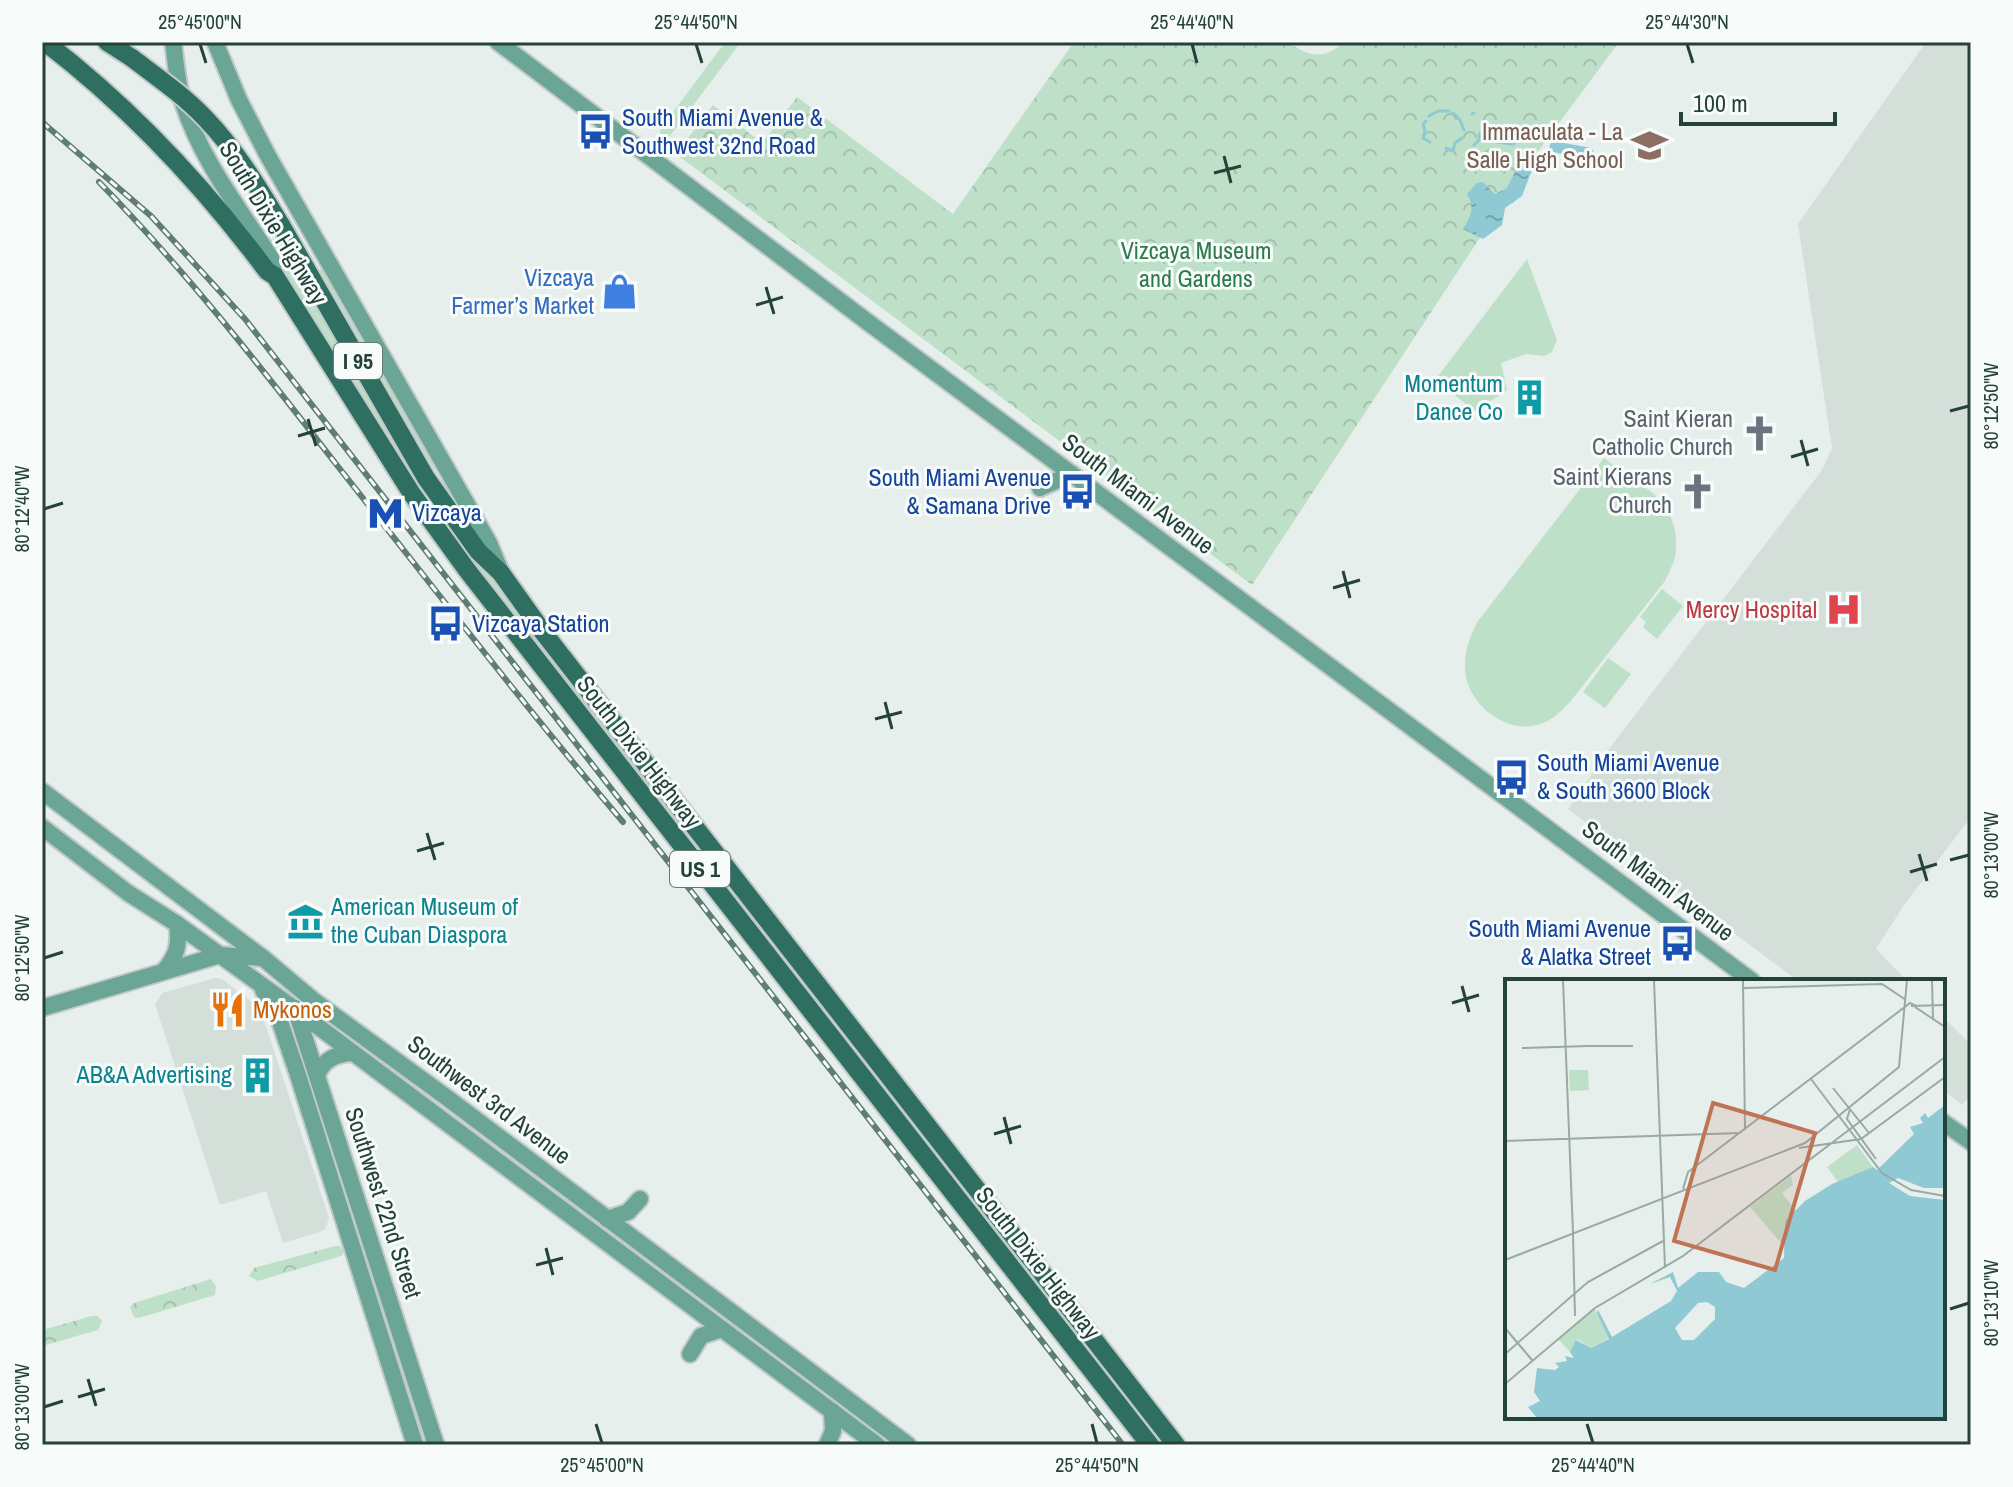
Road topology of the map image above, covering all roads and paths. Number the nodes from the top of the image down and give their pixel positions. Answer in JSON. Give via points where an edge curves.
{"nodes":[{"id":1,"x":45,"y":42,"type":"edge"},
{"id":2,"x":107,"y":42,"type":"edge"},
{"id":3,"x":165,"y":42,"type":"edge"},
{"id":4,"x":173,"y":42,"type":"edge"},
{"id":5,"x":215,"y":42,"type":"edge"},
{"id":6,"x":498,"y":42,"type":"edge"},
{"id":7,"x":176,"y":74,"type":"junction"},
{"id":8,"x":275,"y":276,"type":"junction"},
{"id":9,"x":1072,"y":474,"type":"junction"},
{"id":10,"x":1040,"y":488,"type":"dead end"},
{"id":11,"x":501,"y":573,"type":"junction"},
{"id":12,"x":42,"y":791,"type":"edge"},
{"id":13,"x":42,"y":827,"type":"edge"},
{"id":14,"x":126,"y":855,"type":"junction"},
{"id":15,"x":88,"y":862,"type":"junction"},
{"id":16,"x":177,"y":924,"type":"junction"},
{"id":17,"x":220,"y":955,"type":"junction"},
{"id":18,"x":263,"y":958,"type":"junction"},
{"id":19,"x":164,"y":971,"type":"junction"},
{"id":20,"x":284,"y":976,"type":"junction"},
{"id":21,"x":1749,"y":979,"type":"edge"},
{"id":22,"x":260,"y":985,"type":"junction"},
{"id":23,"x":42,"y":1008,"type":"edge"},
{"id":24,"x":296,"y":1010,"type":"junction"},
{"id":25,"x":352,"y":1053,"type":"junction"},
{"id":26,"x":317,"y":1075,"type":"junction"},
{"id":27,"x":1945,"y":1123,"type":"edge"},
{"id":28,"x":1971,"y":1142,"type":"edge"},
{"id":29,"x":640,"y":1199,"type":"dead end"},
{"id":30,"x":607,"y":1219,"type":"junction"},
{"id":31,"x":722,"y":1329,"type":"junction"},
{"id":32,"x":690,"y":1354,"type":"dead end"},
{"id":33,"x":832,"y":1411,"type":"junction"},
{"id":34,"x":876,"y":1421,"type":"junction"},
{"id":35,"x":871,"y":1440,"type":"edge"},
{"id":36,"x":415,"y":1445,"type":"edge"},
{"id":37,"x":436,"y":1445,"type":"edge"},
{"id":38,"x":827,"y":1445,"type":"edge"},
{"id":39,"x":908,"y":1445,"type":"edge"},
{"id":40,"x":1150,"y":1445,"type":"edge"},
{"id":41,"x":1176,"y":1445,"type":"edge"}],
"edges":[{"from":1,"to":8,"type":"highway","via":[[155,138]]},
{"from":2,"to":11,"type":"highway","number":"I 95","bridge":true,"via":[[176,91],[246,168],[426,478],[478,551]]},
{"from":3,"to":7,"type":"main road"},
{"from":4,"to":7,"type":"main road","name":"South Dixie Highway"},
{"from":5,"to":11,"type":"main road","name":"South Dixie Highway","via":[[268,156],[489,543]]},
{"from":6,"to":9,"type":"main road","name":"South Miami Avenue"},
{"from":7,"to":8,"type":"main road","name":"South Dixie Highway","via":[[201,147],[271,258]]},
{"from":8,"to":40,"type":"highway","name":"South Dixie Highway","number":"US 1","via":[[412,494],[467,570]]},
{"from":9,"to":10,"type":"main road"},
{"from":9,"to":21,"type":"main road","name":"South Miami Avenue"},
{"from":11,"to":41,"type":"highway","name":"South Dixie Highway","number":"US 1"},
{"from":12,"to":14,"type":"main road","name":"Southwest 3rd Avenue"},
{"from":13,"to":15,"type":"main road","name":"Southwest 3rd Avenue"},
{"from":14,"to":15,"type":"main road"},
{"from":14,"to":18,"type":"main road","name":"Southwest 3rd Avenue"},
{"from":15,"to":16,"type":"main road","name":"Southwest 3rd Avenue"},
{"from":16,"to":17,"type":"main road","name":"Southwest 3rd Avenue"},
{"from":16,"to":19,"type":"main road","via":[[177,954]]},
{"from":17,"to":18,"type":"main road"},
{"from":17,"to":19,"type":"main road"},
{"from":17,"to":22,"type":"main road","name":"Southwest 3rd Avenue"},
{"from":18,"to":20,"type":"main road","name":"Southwest 3rd Avenue"},
{"from":19,"to":23,"type":"main road"},
{"from":20,"to":24,"type":"main road","name":"Southwest 22nd Street"},
{"from":20,"to":30,"type":"main road","name":"Southwest 3rd Avenue"},
{"from":22,"to":24,"type":"main road","name":"Southwest 3rd Avenue"},
{"from":22,"to":36,"type":"main road","name":"Southwest 22nd Street","via":[[278,1016]]},
{"from":24,"to":25,"type":"main road","name":"Southwest 3rd Avenue"},
{"from":24,"to":26,"type":"main road","name":"Southwest 22nd Street"},
{"from":25,"to":26,"type":"main road","via":[[332,1057]]},
{"from":25,"to":31,"type":"main road","name":"Southwest 3rd Avenue"},
{"from":26,"to":37,"type":"main road","name":"Southwest 22nd Street"},
{"from":27,"to":28,"type":"main road"},
{"from":29,"to":30,"type":"main road","via":[[628,1212]]},
{"from":30,"to":34,"type":"main road","name":"Southwest 3rd Avenue"},
{"from":31,"to":32,"type":"main road","via":[[701,1336]]},
{"from":31,"to":33,"type":"main road","name":"Southwest 3rd Avenue"},
{"from":33,"to":35,"type":"main road","name":"Southwest 3rd Avenue"},
{"from":33,"to":38,"type":"main road"},
{"from":34,"to":35,"type":"main road"},
{"from":34,"to":39,"type":"main road","name":"Southwest 3rd Avenue"}]}
